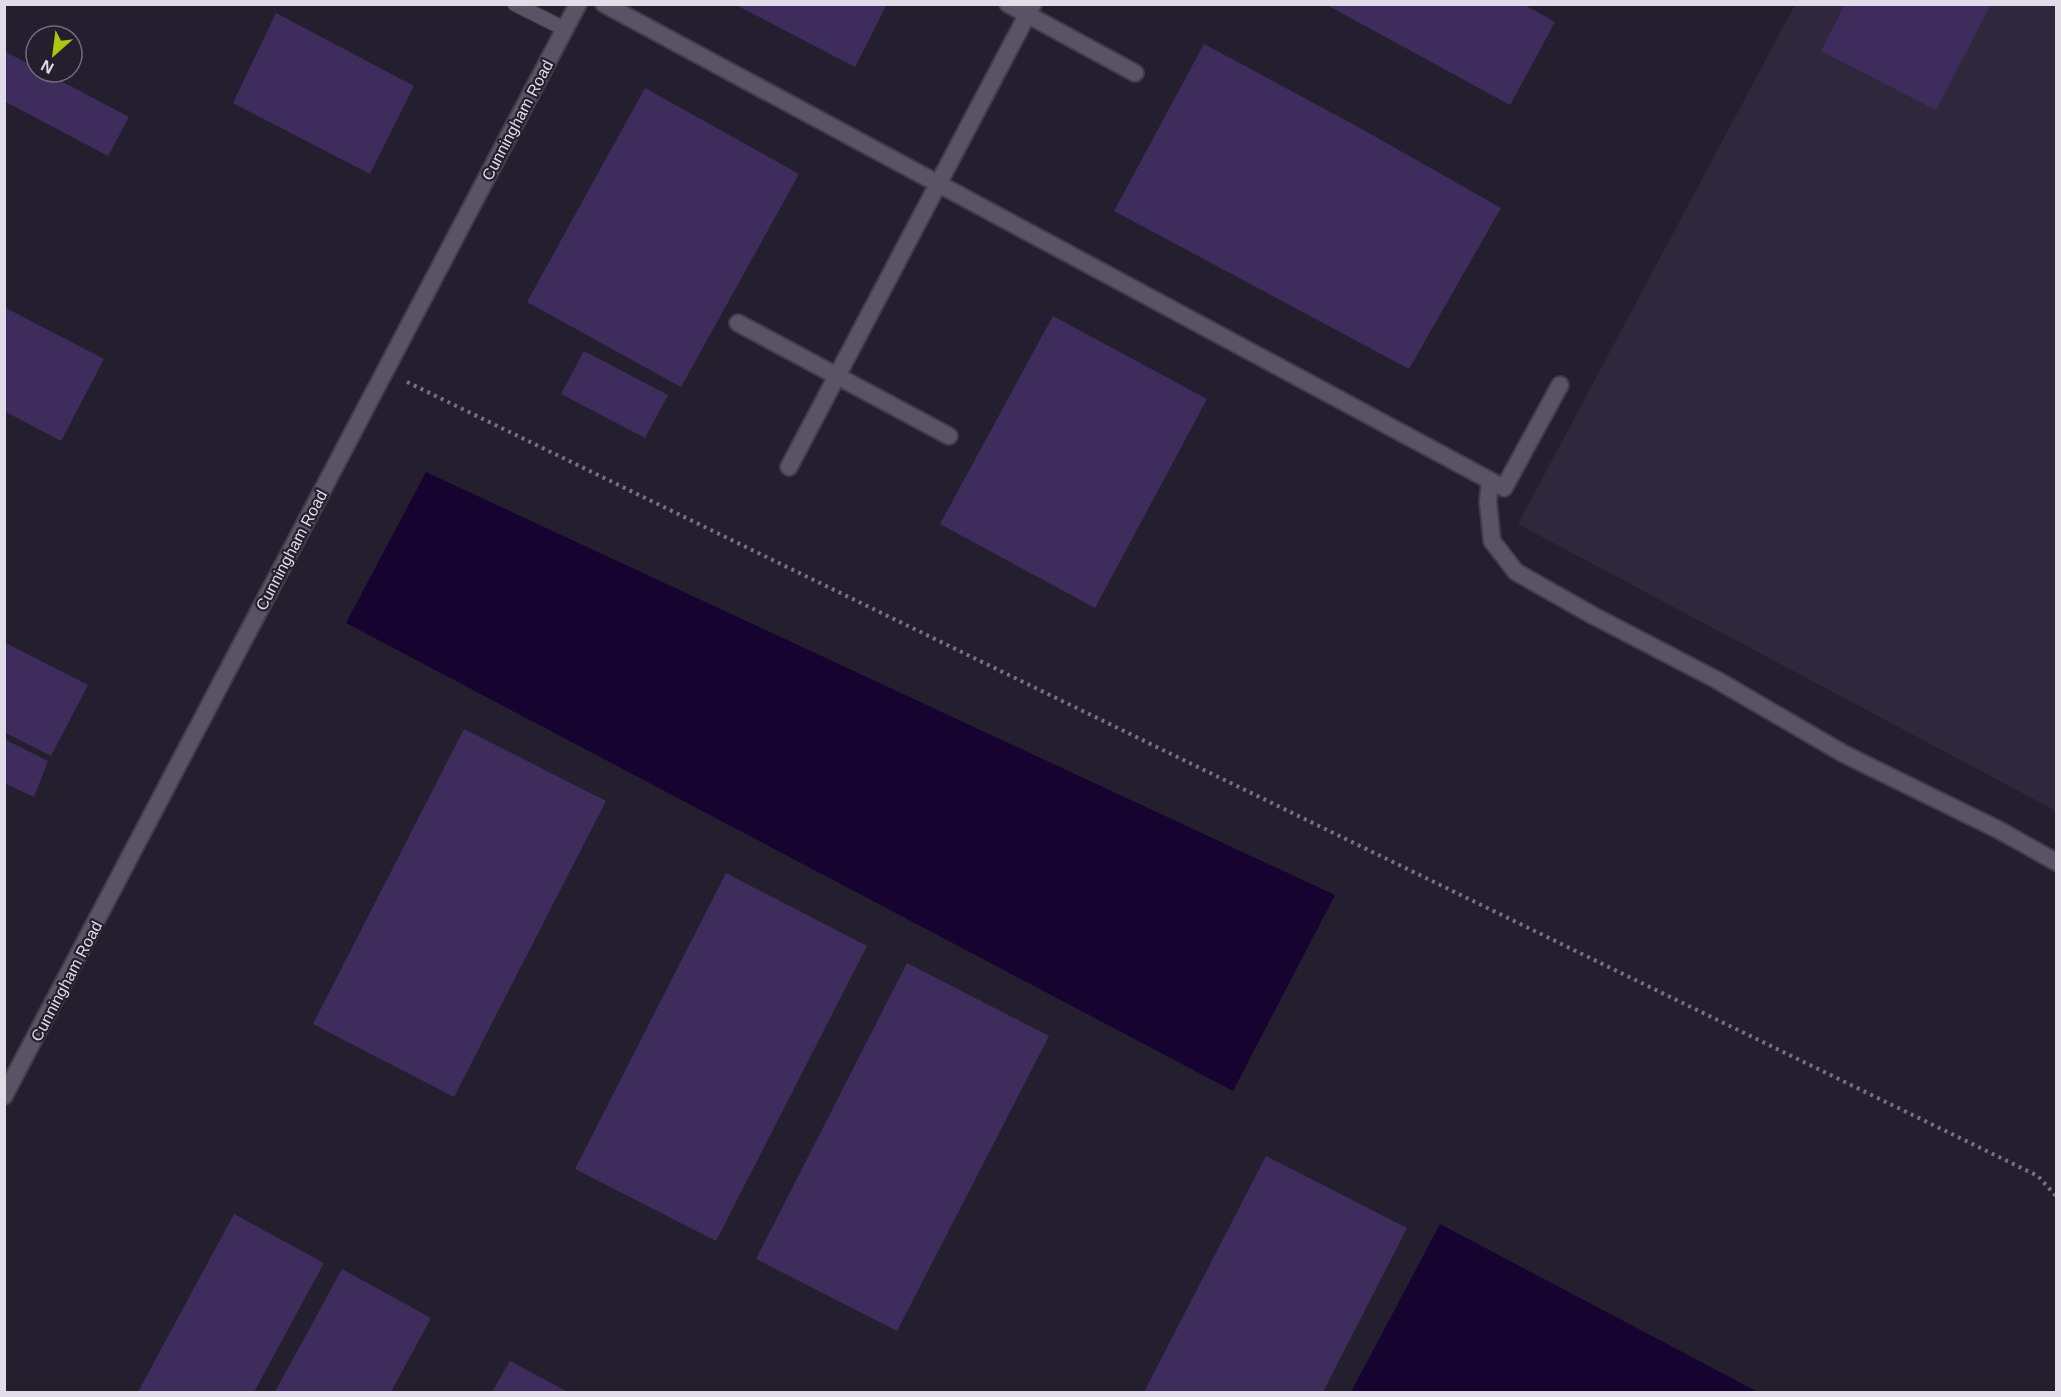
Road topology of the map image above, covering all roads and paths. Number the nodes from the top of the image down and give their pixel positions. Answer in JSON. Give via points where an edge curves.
{"nodes":[{"id":1,"x":515,"y":4,"type":"edge"},
{"id":2,"x":578,"y":4,"type":"edge"},
{"id":3,"x":604,"y":4,"type":"edge"},
{"id":4,"x":1008,"y":4,"type":"edge"},
{"id":5,"x":1030,"y":10,"type":"edge"},
{"id":6,"x":565,"y":29,"type":"junction"},
{"id":7,"x":1135,"y":73,"type":"dead end"},
{"id":8,"x":938,"y":184,"type":"junction"},
{"id":9,"x":738,"y":322,"type":"dead end"},
{"id":10,"x":385,"y":372,"type":"junction"},
{"id":11,"x":837,"y":376,"type":"junction"},
{"id":12,"x":1560,"y":385,"type":"dead end"},
{"id":13,"x":949,"y":436,"type":"dead end"},
{"id":14,"x":789,"y":467,"type":"dead end"},
{"id":15,"x":1490,"y":481,"type":"junction"},
{"id":16,"x":2056,"y":862,"type":"edge"},
{"id":17,"x":4,"y":1096,"type":"edge"},
{"id":18,"x":2056,"y":1196,"type":"edge"}],
"edges":[{"from":1,"to":6,"type":"lane"},
{"from":2,"to":6,"type":"street","name":"Cunningham Road"},
{"from":3,"to":8,"type":"street"},
{"from":4,"to":5,"type":"street"},
{"from":5,"to":7,"type":"street"},
{"from":5,"to":8,"type":"street"},
{"from":6,"to":10,"type":"street","name":"Cunningham Road"},
{"from":8,"to":11,"type":"street"},
{"from":8,"to":15,"type":"street"},
{"from":9,"to":11,"type":"street"},
{"from":10,"to":17,"type":"street","name":"Cunningham Road"},
{"from":10,"to":18,"type":"path","via":[[2038,1176]]},
{"from":11,"to":13,"type":"street"},
{"from":11,"to":14,"type":"street"},
{"from":12,"to":15,"type":"street","via":[[1504,488]]},
{"from":15,"to":16,"type":"street","via":[[1492,542],[1516,572],[1717,680],[1844,754]]}]}
